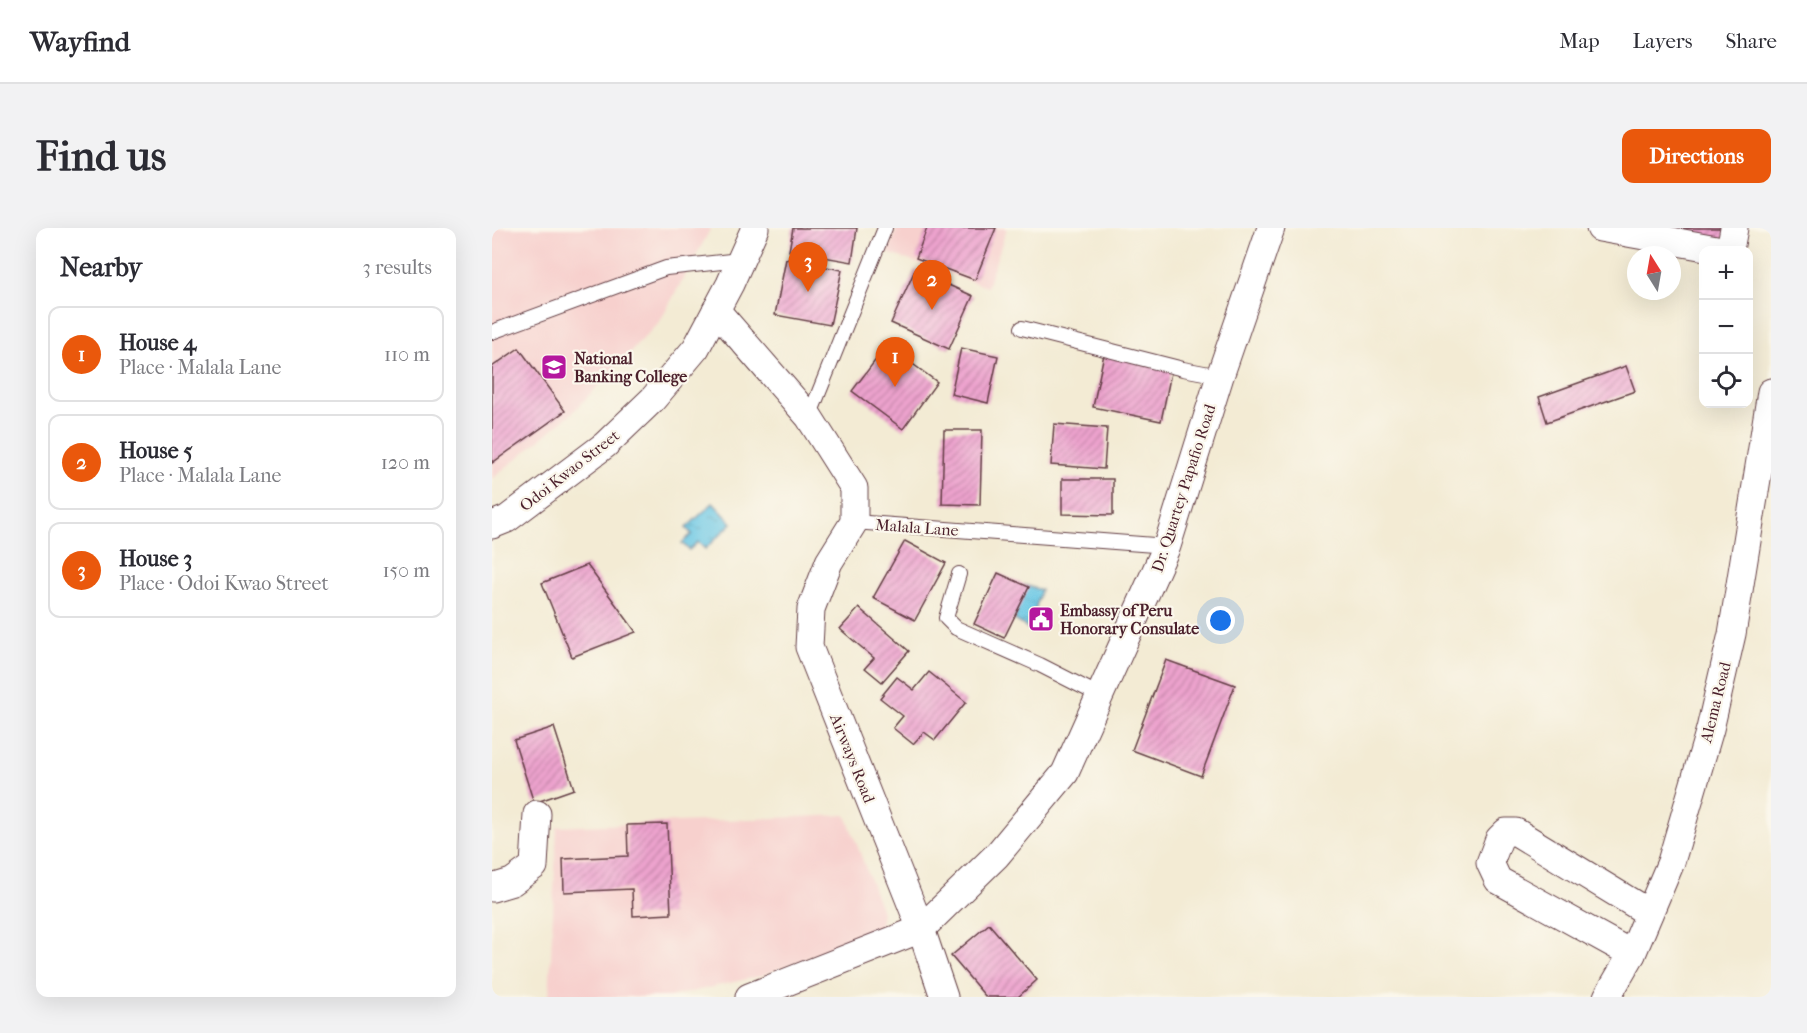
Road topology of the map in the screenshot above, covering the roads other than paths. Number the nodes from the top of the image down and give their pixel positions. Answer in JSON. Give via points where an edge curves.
{"nodes":[{"id":1,"x":755,"y":228,"type":"edge"},
{"id":2,"x":885,"y":228,"type":"edge"},
{"id":3,"x":1271,"y":228,"type":"edge"},
{"id":4,"x":1600,"y":228,"type":"edge"},
{"id":5,"x":1734,"y":228,"type":"edge"},
{"id":6,"x":1700,"y":246,"type":"edge"},
{"id":7,"x":1731,"y":246,"type":"edge"},
{"id":8,"x":740,"y":260,"type":"junction"},
{"id":9,"x":716,"y":310,"type":"junction"},
{"id":10,"x":1022,"y":328,"type":"dead end"},
{"id":11,"x":492,"y":332,"type":"edge"},
{"id":12,"x":1220,"y":376,"type":"junction"},
{"id":13,"x":1771,"y":392,"type":"edge"},
{"id":14,"x":809,"y":417,"type":"junction"},
{"id":15,"x":854,"y":522,"type":"junction"},
{"id":16,"x":492,"y":525,"type":"edge"},
{"id":17,"x":1167,"y":546,"type":"junction"},
{"id":18,"x":959,"y":574,"type":"dead end"},
{"id":19,"x":1101,"y":696,"type":"junction"},
{"id":20,"x":537,"y":814,"type":"dead end"},
{"id":21,"x":492,"y":888,"type":"edge"},
{"id":22,"x":1649,"y":913,"type":"junction"},
{"id":23,"x":921,"y":929,"type":"junction"},
{"id":24,"x":1632,"y":954,"type":"junction"},
{"id":25,"x":749,"y":997,"type":"edge"},
{"id":26,"x":944,"y":997,"type":"edge"},
{"id":27,"x":1607,"y":997,"type":"edge"}],
"edges":[{"from":1,"to":8,"type":"street","name":"Odoi Kwao Street"},
{"from":2,"to":14,"type":"lane"},
{"from":3,"to":12,"type":"street","name":"Dr. Quartey Papafio Road"},
{"from":4,"to":6,"type":"street"},
{"from":5,"to":7,"type":"street"},
{"from":8,"to":9,"type":"street","name":"Odoi Kwao Street"},
{"from":8,"to":11,"type":"lane","via":[[666,267]]},
{"from":9,"to":14,"type":"street","name":"Malala Lane"},
{"from":9,"to":16,"type":"street","name":"Odoi Kwao Street","via":[[696,348],[621,430],[558,482],[507,519]]},
{"from":10,"to":12,"type":"lane"},
{"from":12,"to":17,"type":"street","name":"Dr. Quartey Papafio Road"},
{"from":13,"to":22,"type":"street","name":"Alema Road","via":[[1730,645],[1671,862]]},
{"from":14,"to":15,"type":"street","name":"Malala Lane","via":[[854,488]]},
{"from":15,"to":17,"type":"lane","name":"Malala Lane"},
{"from":15,"to":23,"type":"street","name":"Airways Road","via":[[829,562],[811,609],[809,647]]},
{"from":17,"to":19,"type":"street","name":"Dr. Quartey Papafio Road"},
{"from":18,"to":19,"type":"lane","via":[[946,618],[956,628]]},
{"from":19,"to":23,"type":"street","name":"Dr. Quartey Papafio Road","via":[[1065,773],[997,855]]},
{"from":20,"to":21,"type":"street","via":[[534,866],[512,882]]},
{"from":22,"to":24,"type":"street","name":"Alema Road"},
{"from":22,"to":24,"type":"street","via":[[1516,832],[1506,832],[1498,839],[1490,863],[1498,880]]},
{"from":23,"to":25,"type":"street","name":"Dr. Quartey Papafio Road"},
{"from":23,"to":26,"type":"street","name":"Airways Road"},
{"from":24,"to":27,"type":"street","name":"Alema Road"}]}
